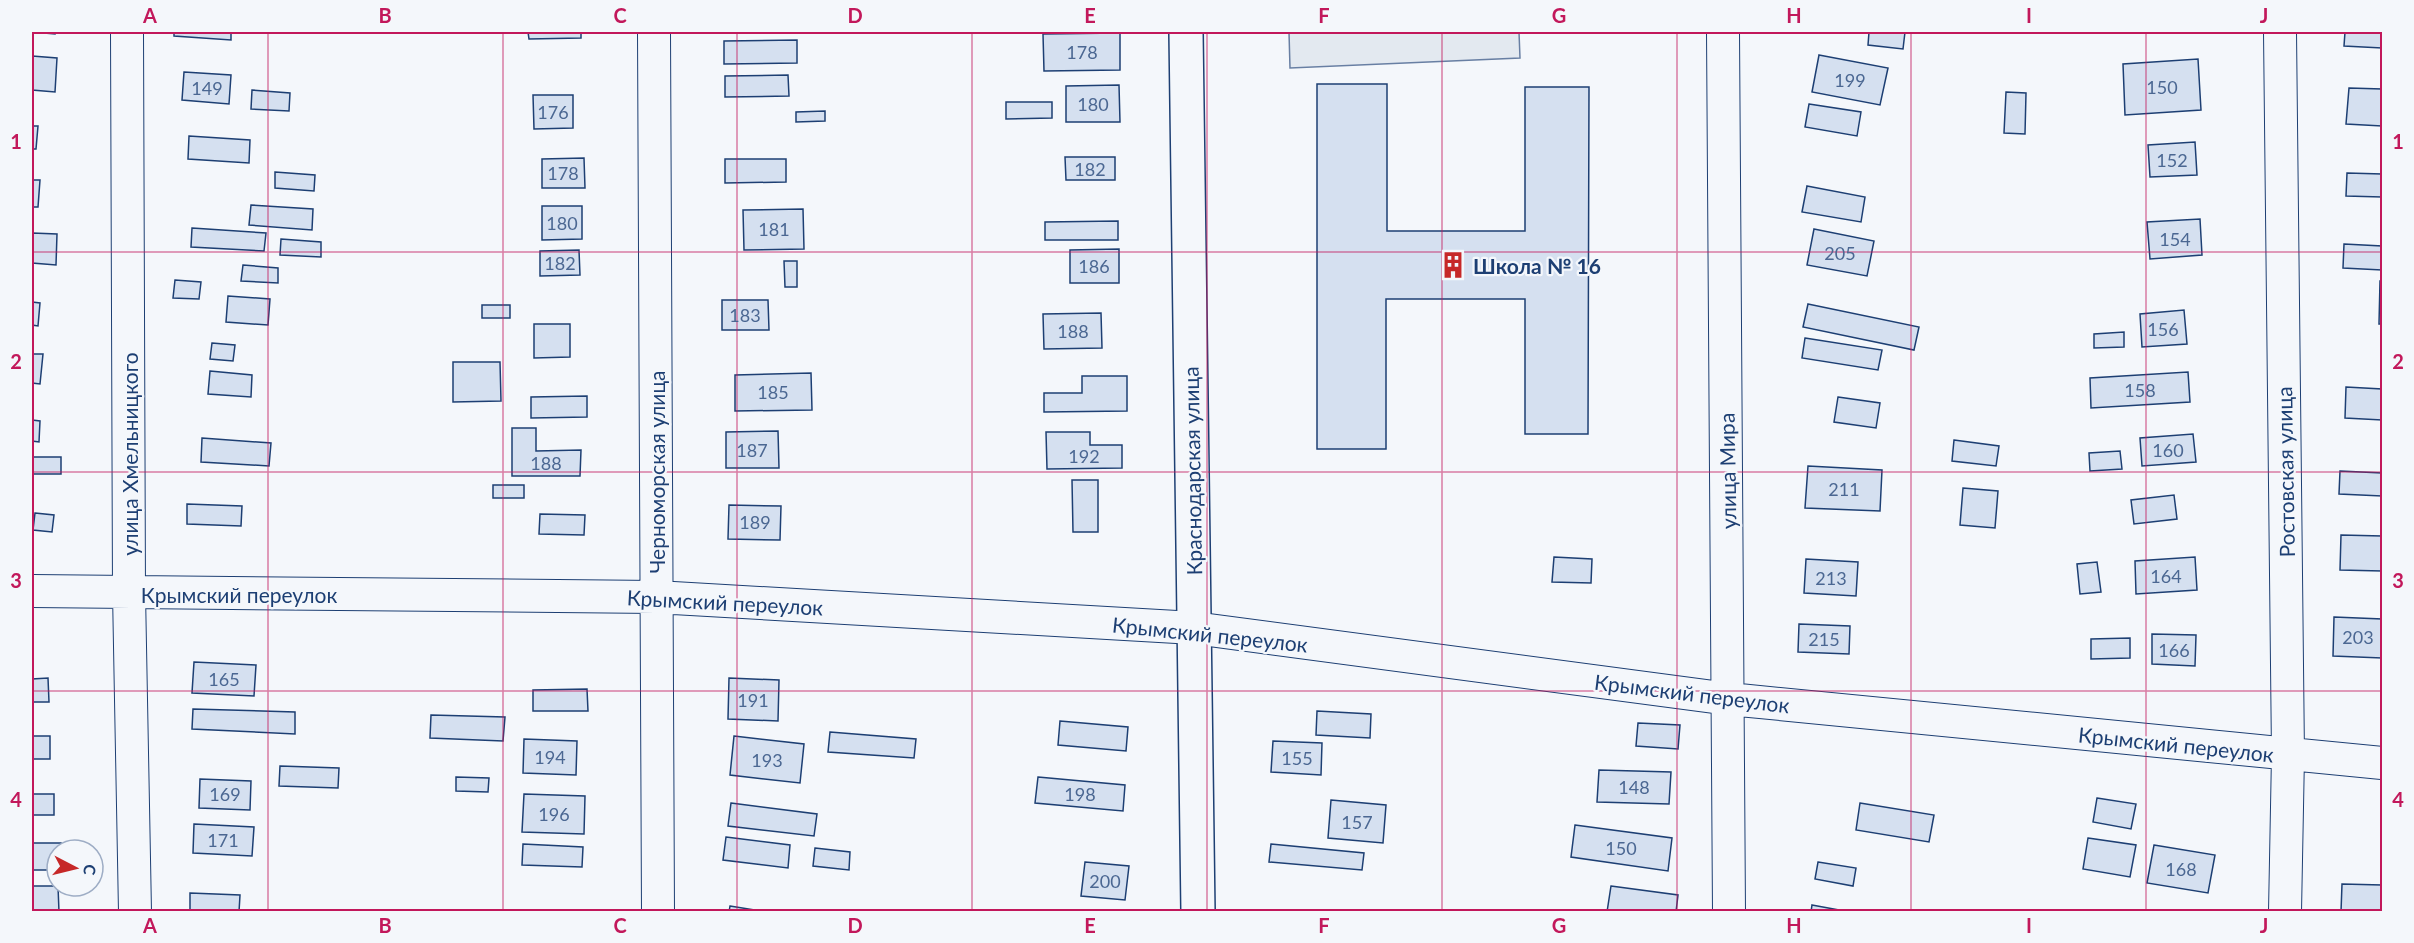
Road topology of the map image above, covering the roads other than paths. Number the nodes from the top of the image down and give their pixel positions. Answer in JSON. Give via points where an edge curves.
{"nodes":[{"id":1,"x":127,"y":32,"type":"edge"},
{"id":2,"x":654,"y":32,"type":"edge"},
{"id":3,"x":1186,"y":32,"type":"edge"},
{"id":4,"x":1723,"y":32,"type":"edge"},
{"id":5,"x":2280,"y":32,"type":"edge"},
{"id":6,"x":32,"y":591,"type":"edge"},
{"id":7,"x":129,"y":593,"type":"junction"},
{"id":8,"x":656,"y":597,"type":"junction"},
{"id":9,"x":1194,"y":628,"type":"junction"},
{"id":10,"x":1729,"y":699,"type":"junction"},
{"id":11,"x":2288,"y":755,"type":"junction"},
{"id":12,"x":2382,"y":763,"type":"edge"},
{"id":13,"x":135,"y":912,"type":"edge"},
{"id":14,"x":658,"y":912,"type":"edge"},
{"id":15,"x":1198,"y":912,"type":"edge"},
{"id":16,"x":1730,"y":912,"type":"edge"},
{"id":17,"x":2285,"y":912,"type":"edge"}],
"edges":[{"from":1,"to":7,"type":"street","name":"улица Хмельницкого"},
{"from":2,"to":8,"type":"street","name":"Черноморская улица"},
{"from":3,"to":9,"type":"street","name":"Краснодарская улица"},
{"from":4,"to":10,"type":"street","name":"улица Мира"},
{"from":5,"to":11,"type":"street","name":"Ростовская улица"},
{"from":6,"to":7,"type":"street","name":"Крымский переулок"},
{"from":7,"to":8,"type":"street","name":"Крымский переулок"},
{"from":7,"to":13,"type":"street","name":"улица Хмельницкого"},
{"from":8,"to":9,"type":"street","name":"Крымский переулок"},
{"from":8,"to":14,"type":"street","name":"Черноморская улица"},
{"from":9,"to":10,"type":"street","name":"Крымский переулок"},
{"from":9,"to":15,"type":"street","name":"Краснодарская улица"},
{"from":10,"to":11,"type":"street","name":"Крымский переулок"},
{"from":10,"to":16,"type":"street","name":"улица Мира"},
{"from":11,"to":12,"type":"street","name":"Крымский переулок"},
{"from":11,"to":17,"type":"street","name":"Ростовская улица"}]}
